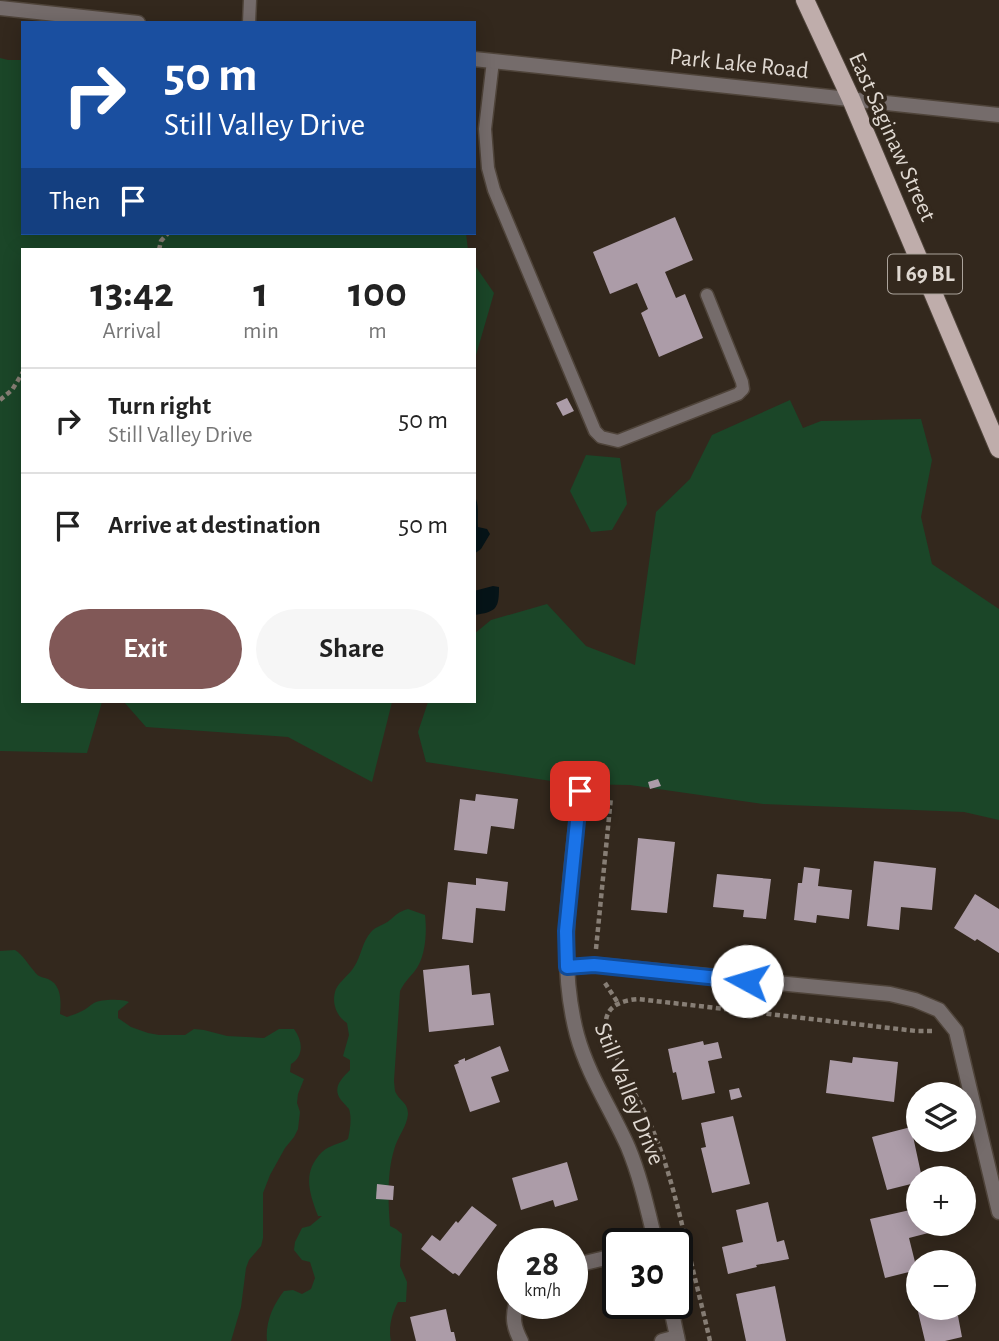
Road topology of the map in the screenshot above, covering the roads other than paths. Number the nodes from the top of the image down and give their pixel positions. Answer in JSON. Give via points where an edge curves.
{"nodes":[{"id":1,"x":250,"y":0,"type":"edge"},
{"id":2,"x":805,"y":0,"type":"edge"},
{"id":3,"x":0,"y":8,"type":"edge"},
{"id":4,"x":120,"y":21,"type":"edge"},
{"id":5,"x":250,"y":21,"type":"edge"},
{"id":6,"x":476,"y":58,"type":"edge"},
{"id":7,"x":493,"y":61,"type":"junction"},
{"id":8,"x":851,"y":99,"type":"junction"},
{"id":9,"x":999,"y":115,"type":"edge"},
{"id":10,"x":706,"y":295,"type":"dead end"},
{"id":11,"x":999,"y":449,"type":"edge"},
{"id":12,"x":580,"y":791,"type":"dead end"},
{"id":13,"x":567,"y":967,"type":"junction"},
{"id":14,"x":999,"y":1212,"type":"edge"},
{"id":15,"x":652,"y":1228,"type":"edge"},
{"id":16,"x":673,"y":1319,"type":"edge"},
{"id":17,"x":678,"y":1339,"type":"edge"},
{"id":18,"x":662,"y":1341,"type":"edge"}],
"edges":[{"from":1,"to":5,"type":"lane"},
{"from":2,"to":8,"type":"main road","name":"East Saginaw Street","number":"I 69 BL"},
{"from":3,"to":4,"type":"street"},
{"from":6,"to":7,"type":"street","name":"Park Lake Road"},
{"from":7,"to":8,"type":"street","name":"Park Lake Road"},
{"from":7,"to":10,"type":"lane","via":[[485,129],[488,169],[600,437],[618,440],[743,389]]},
{"from":8,"to":9,"type":"street","name":"Park Lake Road"},
{"from":8,"to":11,"type":"main road","name":"East Saginaw Street","number":"I 69 BL"},
{"from":12,"to":13,"type":"street","name":"Still Valley Drive","via":[[566,931]]},
{"from":13,"to":14,"type":"street","via":[[594,965],[890,994],[939,1010],[956,1031]]},
{"from":13,"to":15,"type":"street","name":"Still Valley Drive","via":[[578,1037],[639,1175]]},
{"from":16,"to":17,"type":"street"},
{"from":17,"to":18,"type":"street"}]}
